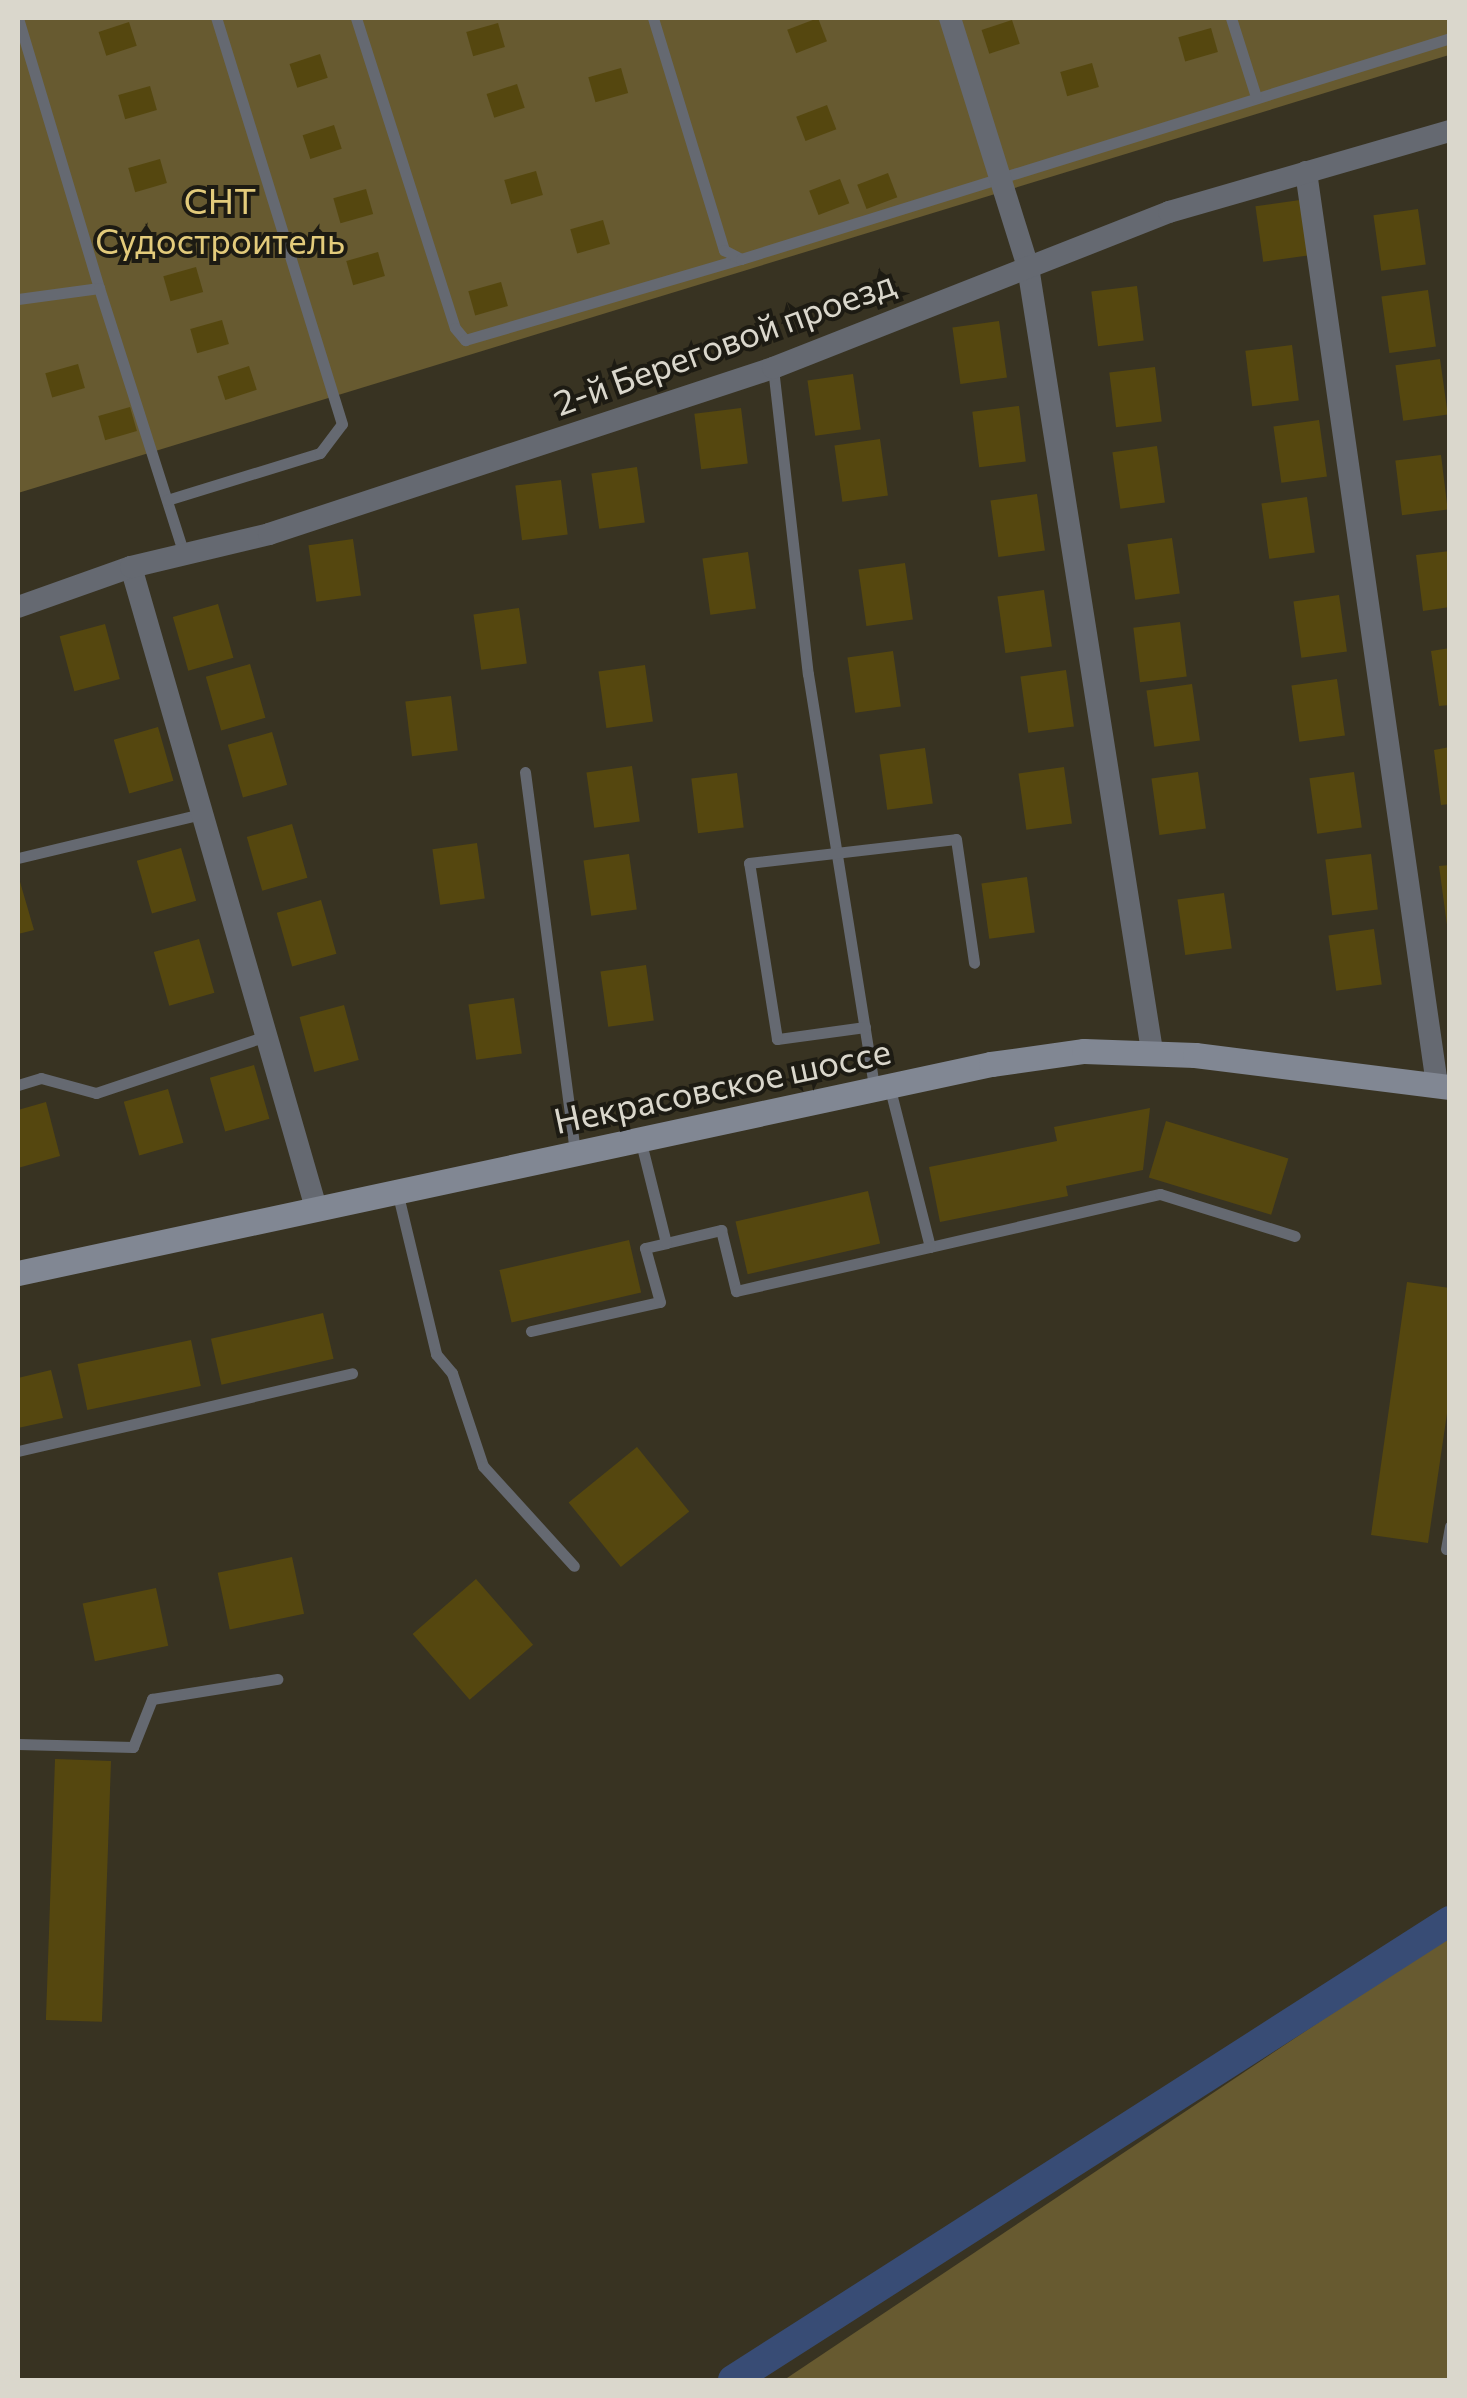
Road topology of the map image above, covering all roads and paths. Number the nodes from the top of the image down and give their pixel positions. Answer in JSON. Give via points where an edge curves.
{"nodes":[{"id":1,"x":18,"y":18,"type":"edge"},
{"id":2,"x":216,"y":18,"type":"edge"},
{"id":3,"x":356,"y":18,"type":"edge"},
{"id":4,"x":652,"y":18,"type":"edge"},
{"id":5,"x":950,"y":18,"type":"edge"},
{"id":6,"x":1231,"y":18,"type":"edge"},
{"id":7,"x":1450,"y":38,"type":"edge"},
{"id":8,"x":1256,"y":97,"type":"junction"},
{"id":9,"x":1450,"y":131,"type":"edge"},
{"id":10,"x":1306,"y":172,"type":"junction"},
{"id":11,"x":1000,"y":175,"type":"junction"},
{"id":12,"x":741,"y":259,"type":"junction"},
{"id":13,"x":1028,"y":267,"type":"junction"},
{"id":14,"x":99,"y":288,"type":"junction"},
{"id":15,"x":18,"y":298,"type":"edge"},
{"id":16,"x":774,"y":368,"type":"junction"},
{"id":17,"x":167,"y":500,"type":"junction"},
{"id":18,"x":184,"y":554,"type":"junction"},
{"id":19,"x":131,"y":567,"type":"junction"},
{"id":20,"x":18,"y":606,"type":"edge"},
{"id":21,"x":525,"y":772,"type":"dead end"},
{"id":22,"x":201,"y":814,"type":"junction"},
{"id":23,"x":837,"y":852,"type":"junction"},
{"id":24,"x":18,"y":858,"type":"edge"},
{"id":25,"x":974,"y":963,"type":"dead end"},
{"id":26,"x":864,"y":1027,"type":"junction"},
{"id":27,"x":266,"y":1036,"type":"junction"},
{"id":28,"x":1152,"y":1051,"type":"junction"},
{"id":29,"x":18,"y":1085,"type":"edge"},
{"id":30,"x":1443,"y":1086,"type":"edge"},
{"id":31,"x":882,"y":1087,"type":"junction"},
{"id":32,"x":640,"y":1139,"type":"junction"},
{"id":33,"x":575,"y":1152,"type":"junction"},
{"id":34,"x":397,"y":1190,"type":"junction"},
{"id":35,"x":316,"y":1208,"type":"junction"},
{"id":36,"x":1296,"y":1236,"type":"dead end"},
{"id":37,"x":666,"y":1244,"type":"junction"},
{"id":38,"x":930,"y":1248,"type":"junction"},
{"id":39,"x":18,"y":1273,"type":"edge"},
{"id":40,"x":531,"y":1331,"type":"dead end"},
{"id":41,"x":352,"y":1374,"type":"dead end"},
{"id":42,"x":18,"y":1451,"type":"edge"},
{"id":43,"x":1450,"y":1526,"type":"edge"},
{"id":44,"x":1446,"y":1550,"type":"dead end"},
{"id":45,"x":574,"y":1566,"type":"dead end"},
{"id":46,"x":276,"y":1679,"type":"dead end"},
{"id":47,"x":18,"y":1744,"type":"edge"}],
"edges":[{"from":1,"to":14,"type":"lane"},
{"from":2,"to":17,"type":"lane","via":[[342,424],[320,454]]},
{"from":3,"to":12,"type":"lane","via":[[455,328],[466,340]]},
{"from":4,"to":12,"type":"lane","via":[[724,250]]},
{"from":5,"to":11,"type":"street"},
{"from":6,"to":8,"type":"lane"},
{"from":7,"to":8,"type":"lane"},
{"from":8,"to":11,"type":"lane"},
{"from":9,"to":10,"type":"street","name":"2-й Береговой проезд"},
{"from":10,"to":13,"type":"street","name":"2-й Береговой проезд","via":[[1169,212]]},
{"from":10,"to":30,"type":"street"},
{"from":11,"to":12,"type":"lane"},
{"from":11,"to":13,"type":"street"},
{"from":13,"to":16,"type":"street","name":"2-й Береговой проезд"},
{"from":13,"to":28,"type":"street"},
{"from":14,"to":15,"type":"lane"},
{"from":14,"to":17,"type":"lane"},
{"from":16,"to":18,"type":"street","name":"2-й Береговой проезд","via":[[270,534]]},
{"from":16,"to":23,"type":"lane","via":[[808,674]]},
{"from":17,"to":18,"type":"lane"},
{"from":18,"to":19,"type":"street","name":"2-й Береговой проезд"},
{"from":19,"to":20,"type":"street","name":"2-й Береговой проезд"},
{"from":19,"to":22,"type":"street"},
{"from":21,"to":33,"type":"lane"},
{"from":22,"to":24,"type":"lane"},
{"from":22,"to":27,"type":"street"},
{"from":23,"to":25,"type":"lane","via":[[956,838]]},
{"from":23,"to":26,"type":"lane"},
{"from":23,"to":26,"type":"lane","via":[[749,863],[777,1040]]},
{"from":26,"to":31,"type":"lane"},
{"from":27,"to":29,"type":"lane","via":[[96,1093],[41,1078]]},
{"from":27,"to":35,"type":"street"},
{"from":28,"to":30,"type":"main road","name":"Некрасовское шоссе"},
{"from":28,"to":31,"type":"main road","name":"Некрасовское шоссе","via":[[1084,1051]]},
{"from":31,"to":32,"type":"main road","name":"Некрасовское шоссе"},
{"from":31,"to":38,"type":"lane"},
{"from":32,"to":33,"type":"main road","name":"Некрасовское шоссе"},
{"from":32,"to":37,"type":"lane"},
{"from":33,"to":34,"type":"main road","name":"Некрасовское шоссе"},
{"from":34,"to":35,"type":"main road","name":"Некрасовское шоссе"},
{"from":34,"to":45,"type":"lane","via":[[436,1354],[452,1372],[482,1466]]},
{"from":35,"to":39,"type":"main road","name":"Некрасовское шоссе"},
{"from":36,"to":38,"type":"lane","via":[[1160,1194]]},
{"from":37,"to":38,"type":"lane","via":[[721,1230],[736,1291]]},
{"from":37,"to":40,"type":"lane","via":[[645,1248],[660,1302]]},
{"from":41,"to":42,"type":"lane"},
{"from":43,"to":44,"type":"lane"},
{"from":46,"to":47,"type":"lane","via":[[152,1700],[134,1747]]}]}
